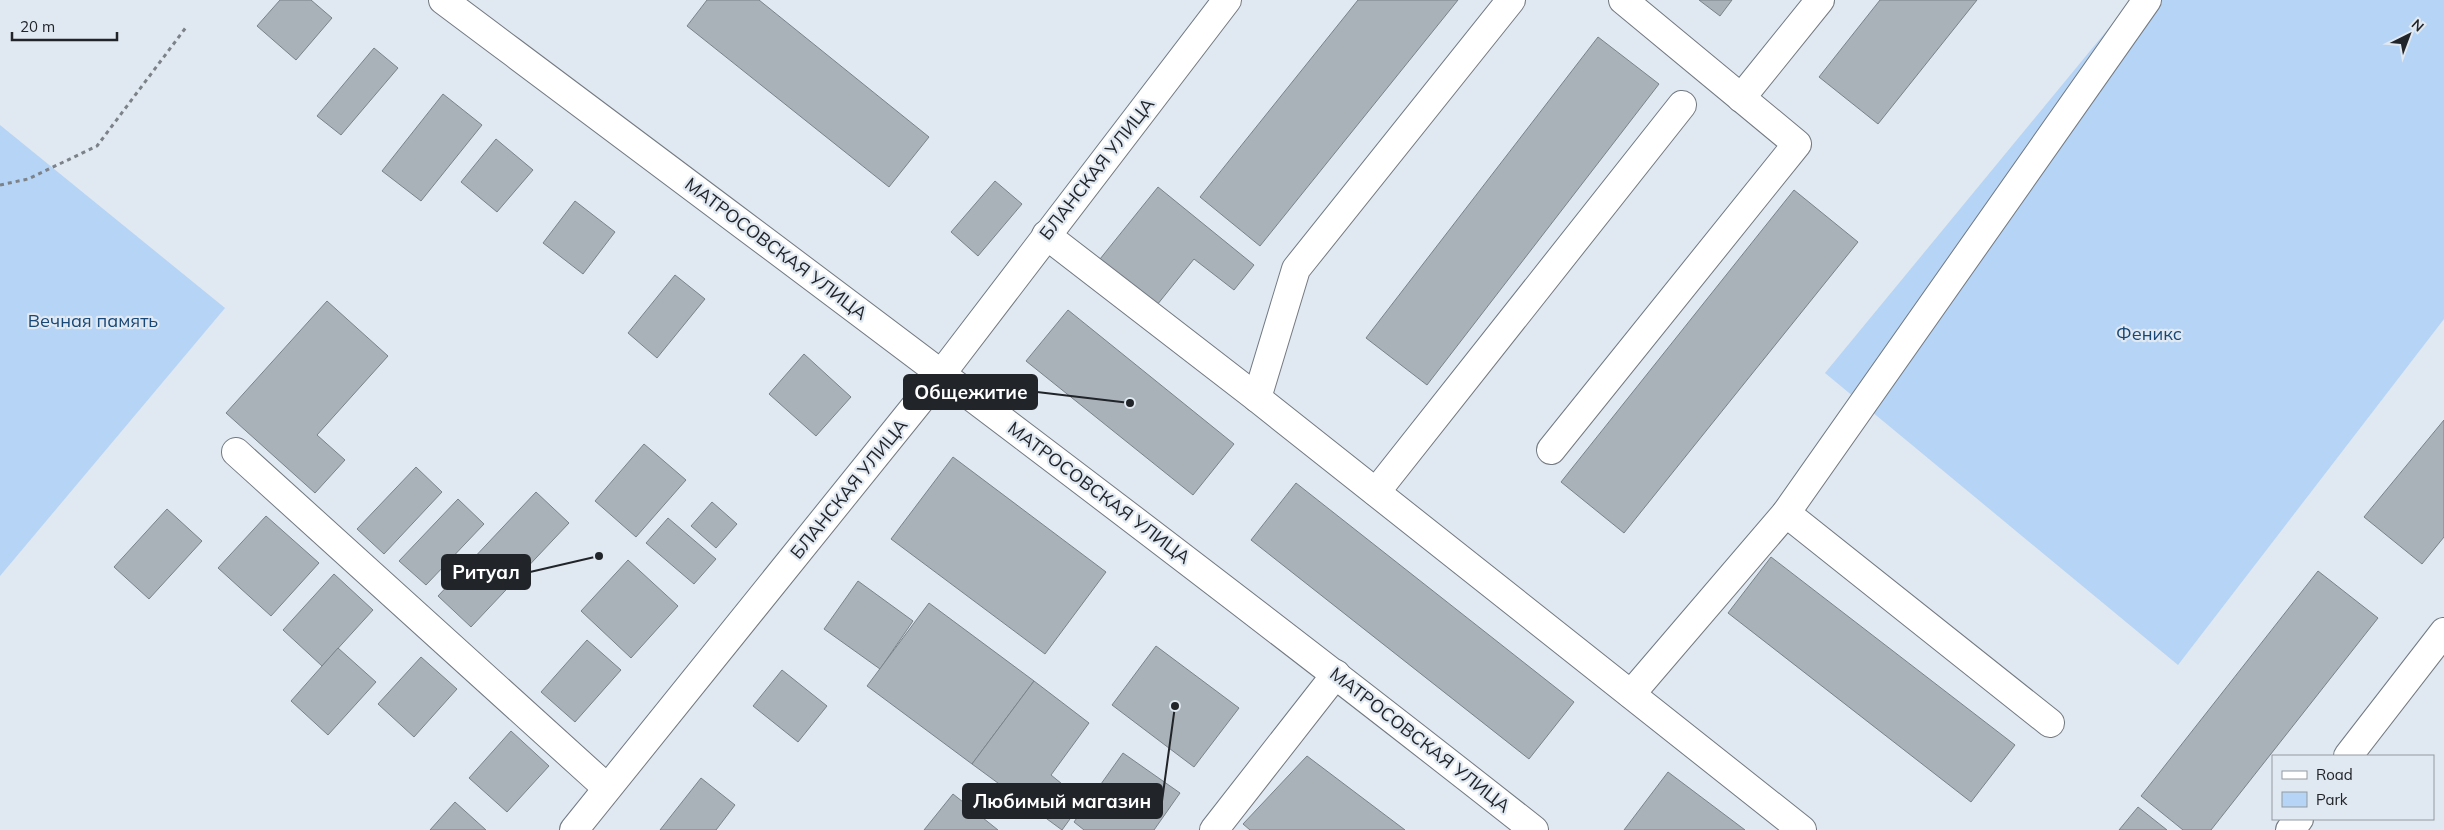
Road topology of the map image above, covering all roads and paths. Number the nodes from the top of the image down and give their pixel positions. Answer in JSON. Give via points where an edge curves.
{"nodes":[{"id":1,"x":444,"y":0,"type":"edge"},
{"id":2,"x":1227,"y":0,"type":"edge"},
{"id":3,"x":1511,"y":0,"type":"edge"},
{"id":4,"x":1623,"y":0,"type":"edge"},
{"id":5,"x":1820,"y":0,"type":"edge"},
{"id":6,"x":2147,"y":0,"type":"edge"},
{"id":7,"x":187,"y":26,"type":"dead end"},
{"id":8,"x":1742,"y":98,"type":"junction"},
{"id":9,"x":1682,"y":105,"type":"dead end"},
{"id":10,"x":0,"y":185,"type":"edge"},
{"id":11,"x":1046,"y":235,"type":"junction"},
{"id":12,"x":942,"y":373,"type":"junction"},
{"id":13,"x":1257,"y":398,"type":"junction"},
{"id":14,"x":1551,"y":450,"type":"dead end"},
{"id":15,"x":236,"y":452,"type":"dead end"},
{"id":16,"x":1376,"y":492,"type":"junction"},
{"id":17,"x":1786,"y":513,"type":"junction"},
{"id":18,"x":2444,"y":632,"type":"edge"},
{"id":19,"x":1336,"y":674,"type":"junction"},
{"id":20,"x":1631,"y":694,"type":"junction"},
{"id":21,"x":2050,"y":723,"type":"dead end"},
{"id":22,"x":2349,"y":755,"type":"edge"},
{"id":23,"x":607,"y":788,"type":"junction"},
{"id":24,"x":2298,"y":820,"type":"edge"},
{"id":25,"x":574,"y":830,"type":"edge"},
{"id":26,"x":1214,"y":830,"type":"edge"},
{"id":27,"x":1534,"y":830,"type":"edge"},
{"id":28,"x":1802,"y":830,"type":"edge"},
{"id":29,"x":2290,"y":830,"type":"edge"}],
"edges":[{"from":1,"to":12,"type":"main road","name":"МАТРОСОВСКАЯ УЛИЦА"},
{"from":2,"to":11,"type":"main road","name":"БЛАНСКАЯ УЛИЦА"},
{"from":3,"to":13,"type":"main road","via":[[1296,269]]},
{"from":4,"to":8,"type":"main road"},
{"from":5,"to":8,"type":"main road"},
{"from":6,"to":17,"type":"main road"},
{"from":7,"to":10,"type":"path","via":[[97,146],[28,179]]},
{"from":8,"to":14,"type":"main road","via":[[1797,144]]},
{"from":9,"to":16,"type":"main road"},
{"from":11,"to":12,"type":"main road","name":"БЛАНСКАЯ УЛИЦА"},
{"from":11,"to":13,"type":"main road"},
{"from":12,"to":19,"type":"main road","name":"МАТРОСОВСКАЯ УЛИЦА"},
{"from":12,"to":23,"type":"main road","name":"БЛАНСКАЯ УЛИЦА"},
{"from":13,"to":16,"type":"main road"},
{"from":15,"to":23,"type":"main road"},
{"from":16,"to":20,"type":"main road"},
{"from":17,"to":20,"type":"main road"},
{"from":17,"to":21,"type":"main road"},
{"from":18,"to":22,"type":"main road"},
{"from":19,"to":26,"type":"main road"},
{"from":19,"to":27,"type":"main road","name":"МАТРОСОВСКАЯ УЛИЦА"},
{"from":20,"to":28,"type":"main road"},
{"from":23,"to":25,"type":"main road","name":"БЛАНСКАЯ УЛИЦА"},
{"from":24,"to":29,"type":"main road"}]}
